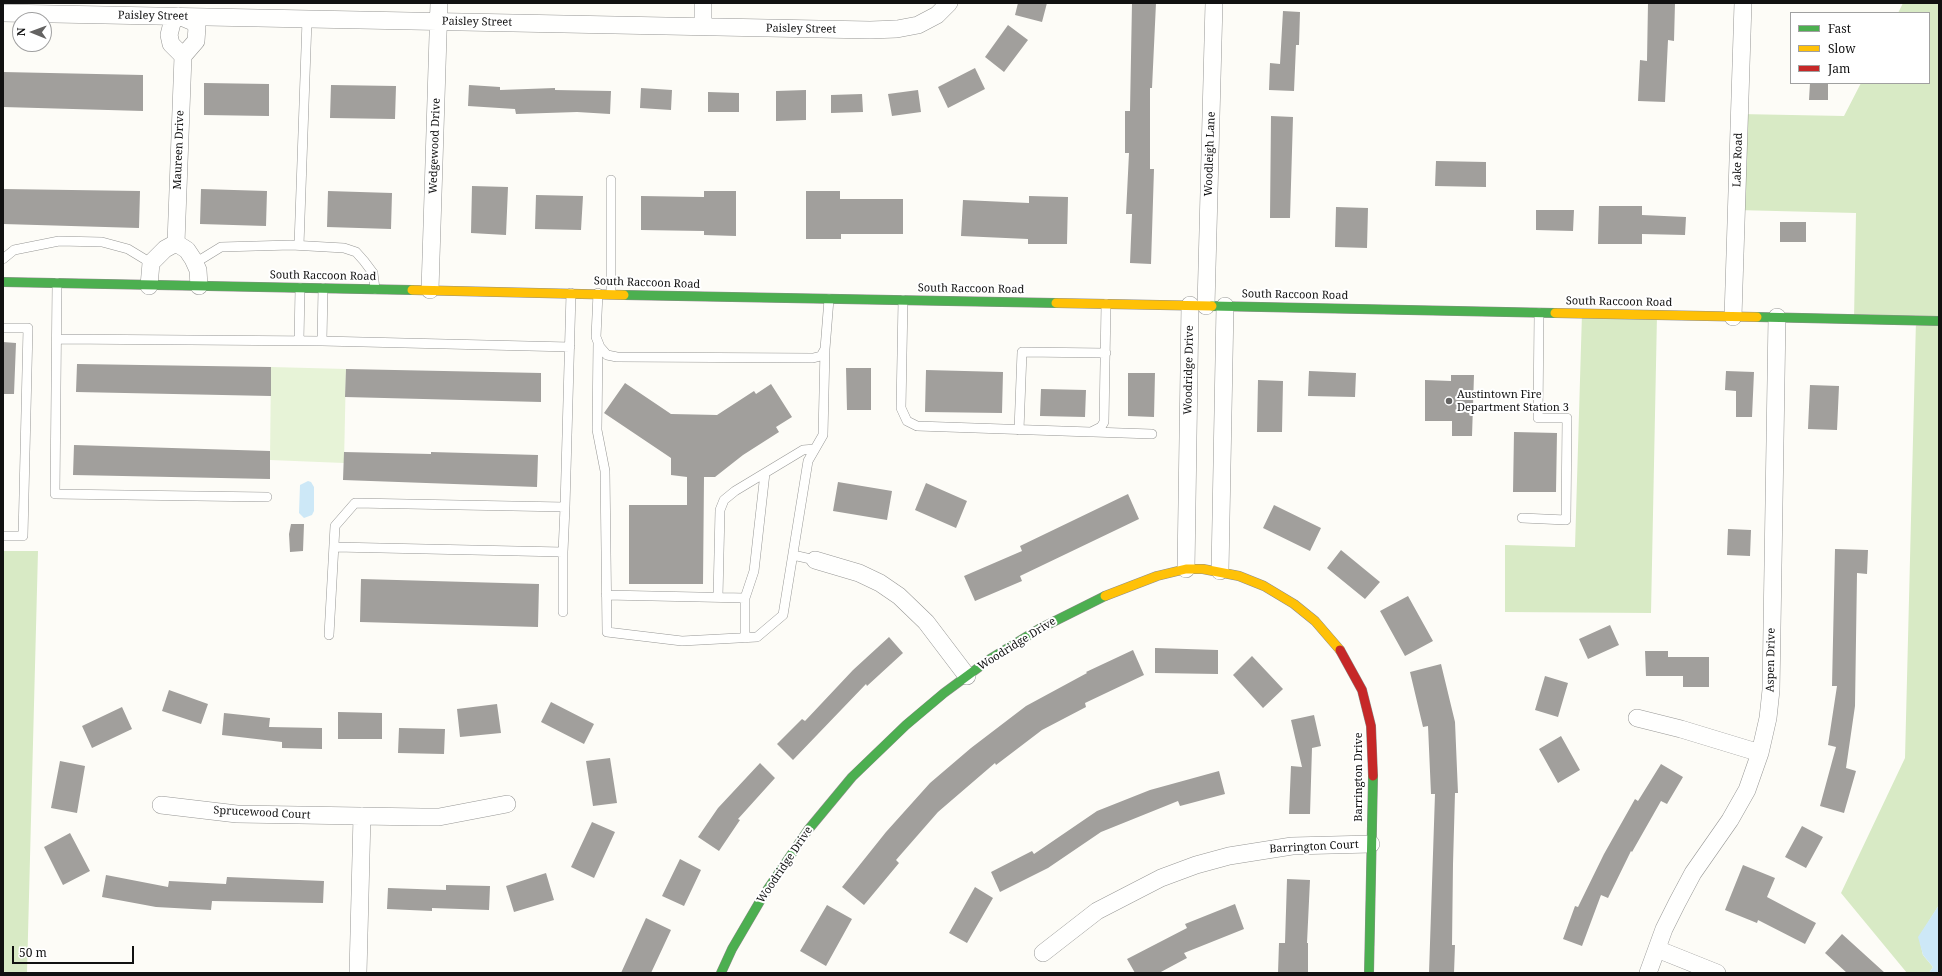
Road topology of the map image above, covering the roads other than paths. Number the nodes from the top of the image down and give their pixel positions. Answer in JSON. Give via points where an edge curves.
{"nodes":[{"id":1,"x":439,"y":3,"type":"edge"},
{"id":2,"x":703,"y":3,"type":"edge"},
{"id":3,"x":1214,"y":3,"type":"edge"},
{"id":4,"x":1743,"y":3,"type":"edge"},
{"id":5,"x":947,"y":6,"type":"edge"},
{"id":6,"x":179,"y":10,"type":"edge"},
{"id":7,"x":3,"y":13,"type":"edge"},
{"id":8,"x":307,"y":20,"type":"junction"},
{"id":9,"x":438,"y":21,"type":"junction"},
{"id":10,"x":703,"y":26,"type":"junction"},
{"id":11,"x":183,"y":56,"type":"junction"},
{"id":12,"x":611,"y":180,"type":"dead end"},
{"id":13,"x":176,"y":243,"type":"junction"},
{"id":14,"x":299,"y":245,"type":"junction"},
{"id":15,"x":3,"y":259,"type":"edge"},
{"id":16,"x":152,"y":263,"type":"junction"},
{"id":17,"x":195,"y":263,"type":"junction"},
{"id":18,"x":3,"y":282,"type":"edge"},
{"id":19,"x":57,"y":284,"type":"junction"},
{"id":20,"x":150,"y":286,"type":"junction"},
{"id":21,"x":199,"y":286,"type":"junction"},
{"id":22,"x":300,"y":288,"type":"junction"},
{"id":23,"x":323,"y":288,"type":"junction"},
{"id":24,"x":375,"y":289,"type":"junction"},
{"id":25,"x":430,"y":290,"type":"junction"},
{"id":26,"x":571,"y":293,"type":"junction"},
{"id":27,"x":598,"y":293,"type":"junction"},
{"id":28,"x":611,"y":294,"type":"junction"},
{"id":29,"x":829,"y":299,"type":"junction"},
{"id":30,"x":903,"y":300,"type":"junction"},
{"id":31,"x":1106,"y":304,"type":"junction"},
{"id":32,"x":1198,"y":305,"type":"junction"},
{"id":33,"x":1224,"y":306,"type":"junction"},
{"id":34,"x":1539,"y":313,"type":"junction"},
{"id":35,"x":1733,"y":317,"type":"junction"},
{"id":36,"x":1777,"y":317,"type":"junction"},
{"id":37,"x":1939,"y":320,"type":"edge"},
{"id":38,"x":3,"y":328,"type":"edge"},
{"id":39,"x":57,"y":339,"type":"junction"},
{"id":40,"x":299,"y":341,"type":"junction"},
{"id":41,"x":322,"y":341,"type":"junction"},
{"id":42,"x":598,"y":342,"type":"junction"},
{"id":43,"x":570,"y":347,"type":"junction"},
{"id":44,"x":826,"y":349,"type":"junction"},
{"id":45,"x":1106,"y":353,"type":"junction"},
{"id":46,"x":1019,"y":430,"type":"junction"},
{"id":47,"x":1091,"y":432,"type":"junction"},
{"id":48,"x":1152,"y":434,"type":"dead end"},
{"id":49,"x":815,"y":449,"type":"junction"},
{"id":50,"x":765,"y":473,"type":"junction"},
{"id":51,"x":267,"y":497,"type":"dead end"},
{"id":52,"x":565,"y":507,"type":"junction"},
{"id":53,"x":1522,"y":518,"type":"dead end"},
{"id":54,"x":3,"y":536,"type":"edge"},
{"id":55,"x":335,"y":547,"type":"junction"},
{"id":56,"x":563,"y":552,"type":"junction"},
{"id":57,"x":793,"y":555,"type":"junction"},
{"id":58,"x":815,"y":560,"type":"joint"},
{"id":59,"x":1186,"y":569,"type":"junction"},
{"id":60,"x":1220,"y":571,"type":"junction"},
{"id":61,"x":606,"y":595,"type":"junction"},
{"id":62,"x":718,"y":597,"type":"junction"},
{"id":63,"x":745,"y":598,"type":"junction"},
{"id":64,"x":563,"y":612,"type":"dead end"},
{"id":65,"x":329,"y":635,"type":"dead end"},
{"id":66,"x":745,"y":638,"type":"junction"},
{"id":67,"x":967,"y":676,"type":"junction"},
{"id":68,"x":1637,"y":718,"type":"dead end"},
{"id":69,"x":1760,"y":753,"type":"junction"},
{"id":70,"x":507,"y":804,"type":"dead end"},
{"id":71,"x":162,"y":805,"type":"dead end"},
{"id":72,"x":362,"y":816,"type":"junction"},
{"id":73,"x":1371,"y":844,"type":"junction"},
{"id":74,"x":1657,"y":949,"type":"junction"},
{"id":75,"x":1043,"y":953,"type":"dead end"},
{"id":76,"x":358,"y":973,"type":"edge"},
{"id":77,"x":721,"y":973,"type":"edge"},
{"id":78,"x":1368,"y":973,"type":"edge"},
{"id":79,"x":1648,"y":973,"type":"edge"},
{"id":80,"x":1717,"y":973,"type":"edge"}],
"edges":[{"from":1,"to":9,"type":"street","name":"Wedgewood Drive"},
{"from":2,"to":10,"type":"street"},
{"from":3,"to":32,"type":"street","name":"Woodleigh Lane"},
{"from":4,"to":35,"type":"street","name":"Lake Road"},
{"from":5,"to":10,"type":"street","name":"Paisley Street","via":[[929,20],[897,30]]},
{"from":6,"to":7,"type":"street","name":"Paisley Street"},
{"from":6,"to":8,"type":"street","name":"Paisley Street"},
{"from":6,"to":11,"type":"street","via":[[169,35],[171,44]]},
{"from":6,"to":11,"type":"street","via":[[197,27],[196,41]]},
{"from":8,"to":9,"type":"street","name":"Paisley Street"},
{"from":8,"to":14,"type":"lane"},
{"from":9,"to":10,"type":"street","name":"Paisley Street"},
{"from":9,"to":25,"type":"street","name":"Wedgewood Drive"},
{"from":11,"to":13,"type":"street","name":"Maureen Drive"},
{"from":12,"to":28,"type":"lane"},
{"from":13,"to":16,"type":"street","via":[[165,249]]},
{"from":13,"to":17,"type":"street","via":[[187,250]]},
{"from":14,"to":17,"type":"lane","via":[[222,247]]},
{"from":14,"to":24,"type":"lane","via":[[344,248],[356,252],[373,273]]},
{"from":15,"to":16,"type":"lane","via":[[14,250],[59,241],[102,242],[128,249]]},
{"from":16,"to":20,"type":"street"},
{"from":17,"to":21,"type":"street"},
{"from":18,"to":19,"type":"street","name":"South Raccoon Road"},
{"from":19,"to":20,"type":"street","name":"South Raccoon Road"},
{"from":19,"to":39,"type":"lane"},
{"from":20,"to":21,"type":"street","name":"South Raccoon Road"},
{"from":21,"to":22,"type":"street","name":"South Raccoon Road"},
{"from":22,"to":23,"type":"street","name":"South Raccoon Road"},
{"from":22,"to":40,"type":"lane"},
{"from":23,"to":24,"type":"street","name":"South Raccoon Road"},
{"from":23,"to":41,"type":"lane"},
{"from":24,"to":25,"type":"street","name":"South Raccoon Road"},
{"from":25,"to":26,"type":"street","name":"South Raccoon Road"},
{"from":26,"to":27,"type":"street","name":"South Raccoon Road"},
{"from":26,"to":43,"type":"lane"},
{"from":27,"to":28,"type":"street","name":"South Raccoon Road"},
{"from":27,"to":42,"type":"lane"},
{"from":28,"to":29,"type":"street","name":"South Raccoon Road"},
{"from":29,"to":30,"type":"street","name":"South Raccoon Road"},
{"from":29,"to":44,"type":"lane"},
{"from":30,"to":31,"type":"street","name":"South Raccoon Road"},
{"from":30,"to":46,"type":"lane","via":[[902,408],[907,421],[917,426]]},
{"from":31,"to":32,"type":"street","name":"South Raccoon Road"},
{"from":31,"to":45,"type":"lane"},
{"from":32,"to":33,"type":"street","name":"South Raccoon Road"},
{"from":32,"to":59,"type":"street","name":"Woodridge Drive"},
{"from":33,"to":34,"type":"street","name":"South Raccoon Road"},
{"from":33,"to":60,"type":"street"},
{"from":34,"to":35,"type":"street","name":"South Raccoon Road"},
{"from":34,"to":53,"type":"lane","via":[[1538,418],[1567,418],[1566,520]]},
{"from":35,"to":36,"type":"street","name":"South Raccoon Road"},
{"from":36,"to":37,"type":"street","name":"South Raccoon Road"},
{"from":36,"to":69,"type":"street","name":"Aspen Drive","via":[[1771,690]]},
{"from":38,"to":54,"type":"lane","via":[[28,328],[23,536]]},
{"from":39,"to":40,"type":"lane"},
{"from":39,"to":51,"type":"lane","via":[[55,494]]},
{"from":40,"to":41,"type":"lane"},
{"from":41,"to":43,"type":"lane"},
{"from":42,"to":44,"type":"lane","via":[[607,355],[617,357],[813,358],[821,356]]},
{"from":42,"to":61,"type":"lane","via":[[597,430],[605,471]]},
{"from":43,"to":52,"type":"lane"},
{"from":44,"to":49,"type":"lane","via":[[823,435]]},
{"from":45,"to":46,"type":"lane","via":[[1022,352]]},
{"from":45,"to":47,"type":"lane","via":[[1104,422],[1101,427]]},
{"from":46,"to":47,"type":"lane"},
{"from":47,"to":48,"type":"lane"},
{"from":49,"to":50,"type":"lane","via":[[803,450]]},
{"from":49,"to":57,"type":"lane","via":[[808,461]]},
{"from":50,"to":62,"type":"lane","via":[[724,500],[720,510]]},
{"from":50,"to":63,"type":"lane","via":[[754,571]]},
{"from":52,"to":55,"type":"lane","via":[[354,503],[336,526]]},
{"from":52,"to":56,"type":"lane"},
{"from":55,"to":56,"type":"lane"},
{"from":55,"to":65,"type":"lane"},
{"from":56,"to":64,"type":"lane"},
{"from":57,"to":58,"type":"lane"},
{"from":57,"to":66,"type":"lane","via":[[783,614],[757,637]]},
{"from":58,"to":67,"type":"street","via":[[859,573],[899,596],[926,622]]},
{"from":59,"to":60,"type":"street","name":"Barrington Drive"},
{"from":59,"to":67,"type":"street","name":"Woodridge Drive","via":[[1157,576],[1075,610],[1039,629]]},
{"from":60,"to":73,"type":"street","name":"Barrington Drive","via":[[1264,586],[1294,604],[1316,621],[1331,638],[1355,674],[1367,706],[1371,726]]},
{"from":61,"to":62,"type":"lane"},
{"from":61,"to":66,"type":"lane","via":[[606,632],[682,641]]},
{"from":62,"to":63,"type":"lane"},
{"from":63,"to":66,"type":"lane"},
{"from":67,"to":77,"type":"street","name":"Woodridge Drive","via":[[906,725],[852,778],[808,830],[763,896]]},
{"from":68,"to":69,"type":"street"},
{"from":69,"to":74,"type":"street","name":"Aspen Drive","via":[[1747,790],[1730,820],[1693,873],[1664,929]]},
{"from":70,"to":72,"type":"street","name":"Sprucewood Court","via":[[439,817]]},
{"from":71,"to":72,"type":"street","name":"Sprucewood Court","via":[[237,814]]},
{"from":72,"to":76,"type":"street"},
{"from":73,"to":75,"type":"street","name":"Barrington Court","via":[[1284,847],[1229,856],[1196,865],[1161,878],[1097,911]]},
{"from":73,"to":78,"type":"street","name":"Barrington Drive"},
{"from":74,"to":79,"type":"street","name":"Aspen Drive"},
{"from":74,"to":80,"type":"street"}]}
